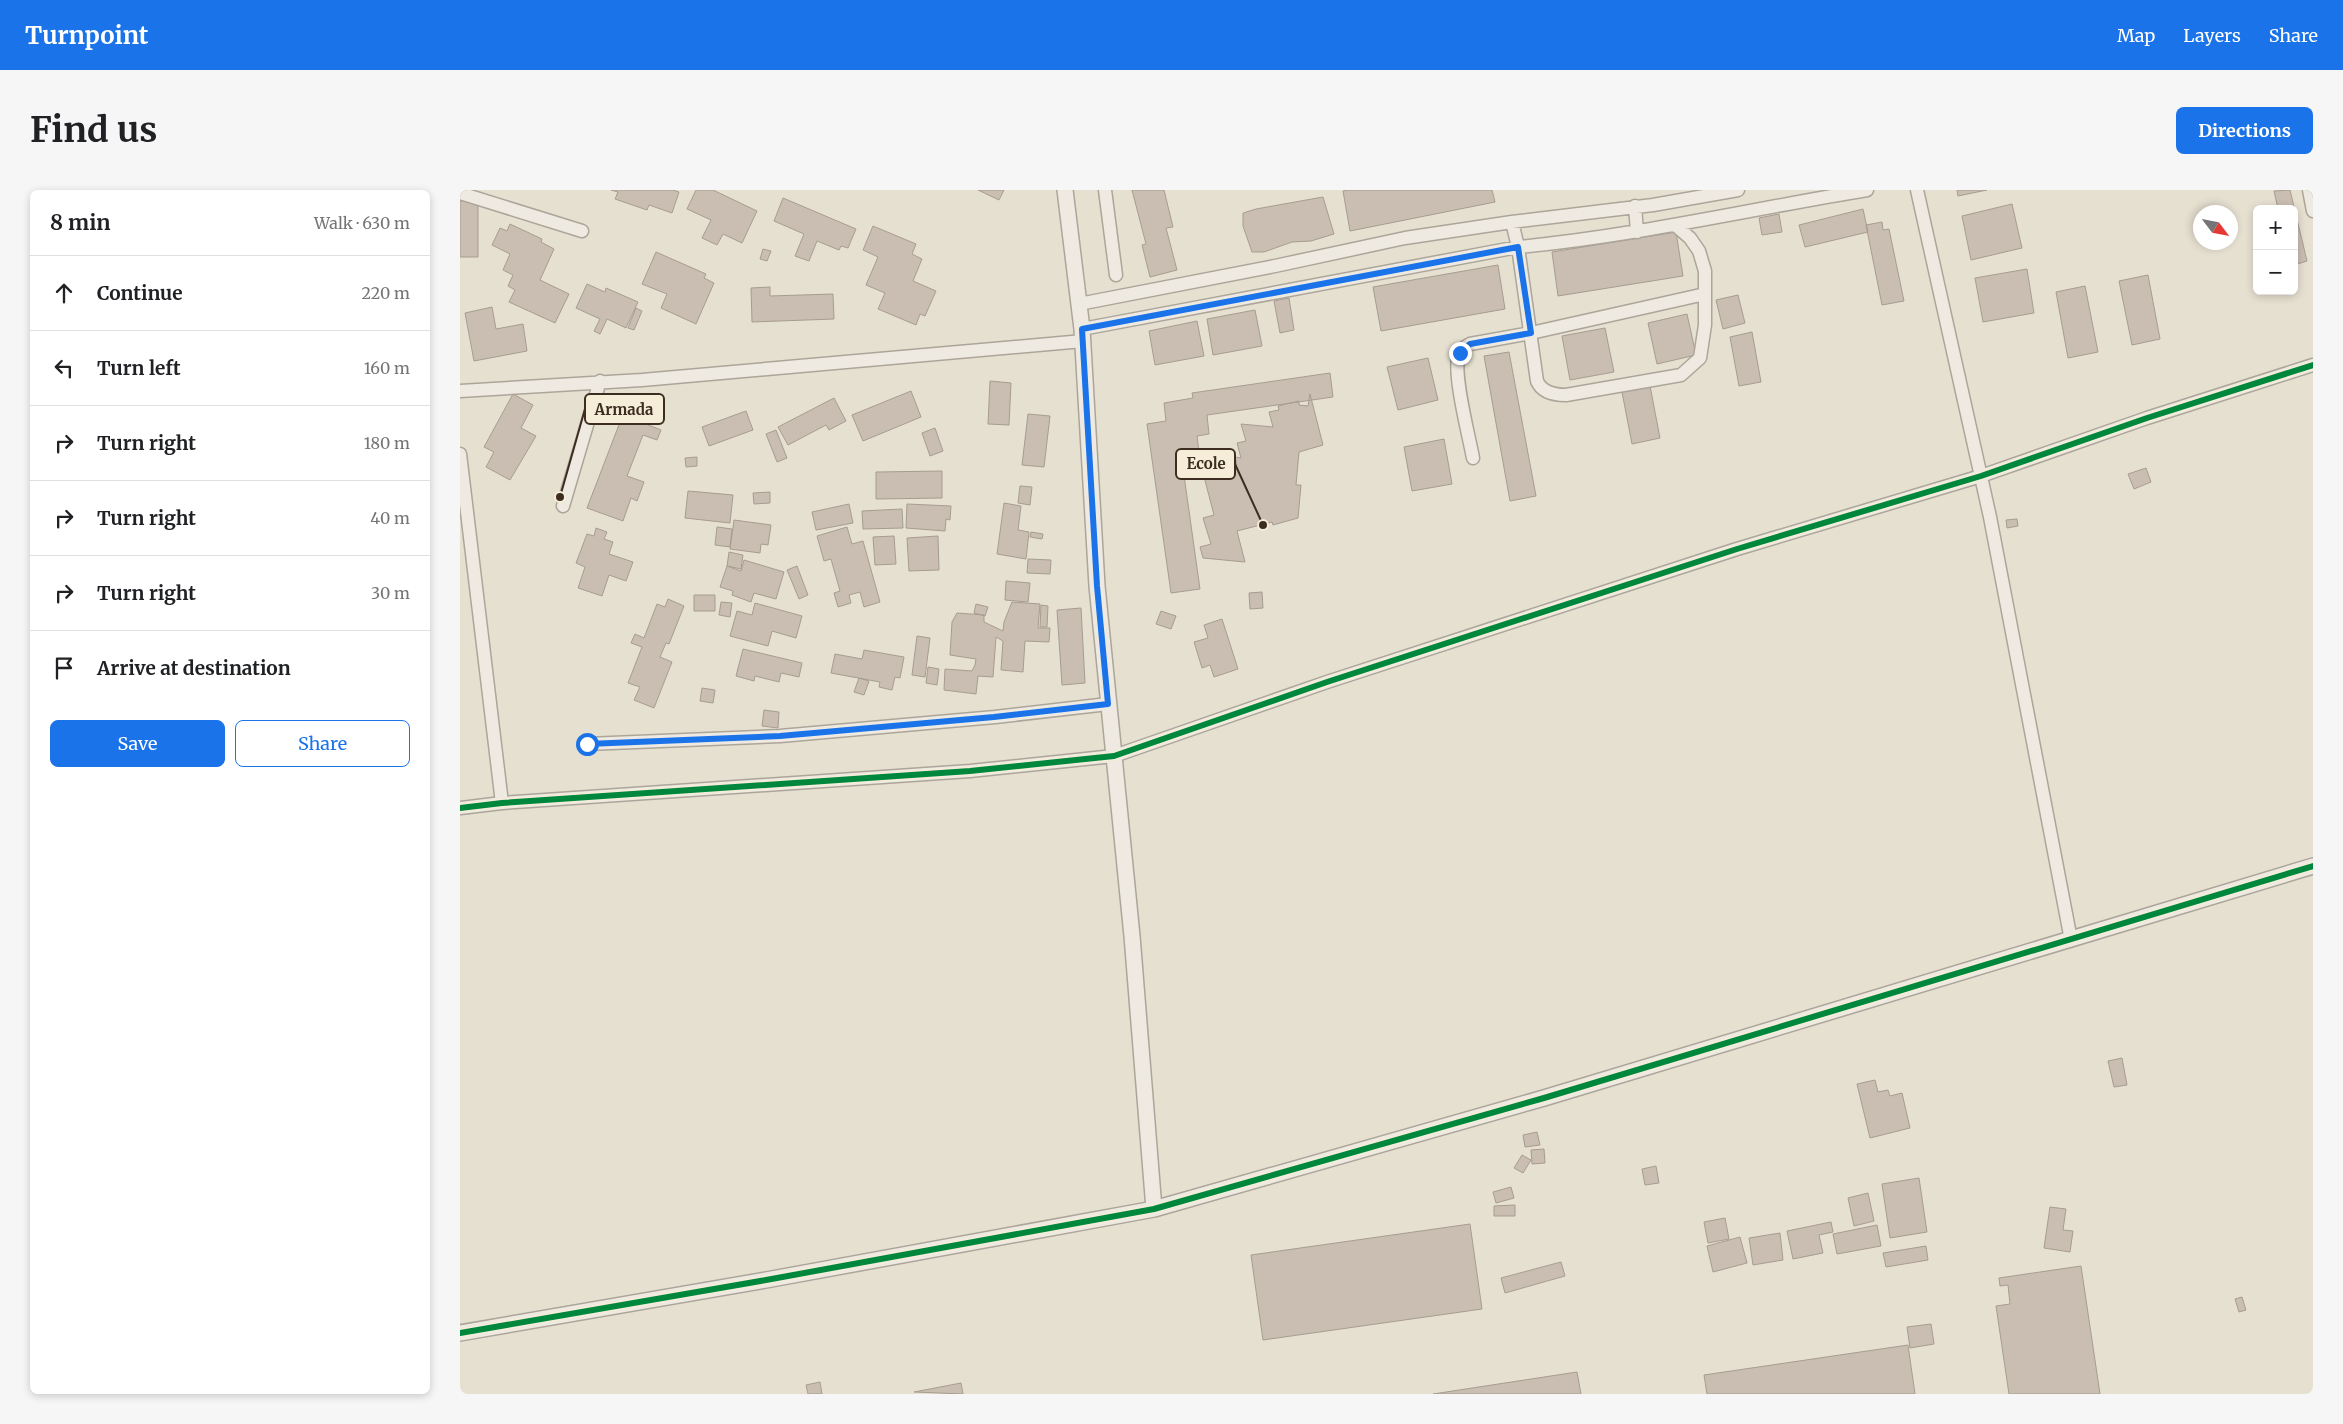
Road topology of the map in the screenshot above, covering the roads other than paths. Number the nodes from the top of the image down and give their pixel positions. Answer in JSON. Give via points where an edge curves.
{"nodes":[{"id":1,"x":1065,"y":190,"type":"edge"},
{"id":2,"x":1105,"y":190,"type":"edge"},
{"id":3,"x":1738,"y":190,"type":"edge"},
{"id":4,"x":1867,"y":190,"type":"edge"},
{"id":5,"x":1917,"y":190,"type":"edge"},
{"id":6,"x":2309,"y":190,"type":"edge"},
{"id":7,"x":460,"y":193,"type":"edge"},
{"id":8,"x":1635,"y":206,"type":"junction"},
{"id":9,"x":2313,"y":211,"type":"edge"},
{"id":10,"x":1512,"y":222,"type":"junction"},
{"id":11,"x":1676,"y":225,"type":"junction"},
{"id":12,"x":582,"y":231,"type":"dead end"},
{"id":13,"x":1637,"y":232,"type":"junction"},
{"id":14,"x":1518,"y":247,"type":"junction"},
{"id":15,"x":1116,"y":275,"type":"dead end"},
{"id":16,"x":1705,"y":294,"type":"junction"},
{"id":17,"x":1079,"y":304,"type":"junction"},
{"id":18,"x":1531,"y":333,"type":"junction"},
{"id":19,"x":1082,"y":335,"type":"junction"},
{"id":20,"x":2313,"y":365,"type":"edge"},
{"id":21,"x":600,"y":381,"type":"junction"},
{"id":22,"x":460,"y":391,"type":"edge"},
{"id":23,"x":460,"y":454,"type":"edge"},
{"id":24,"x":1473,"y":458,"type":"dead end"},
{"id":25,"x":1981,"y":476,"type":"junction"},
{"id":26,"x":563,"y":506,"type":"dead end"},
{"id":27,"x":1108,"y":704,"type":"junction"},
{"id":28,"x":587,"y":744,"type":"dead end"},
{"id":29,"x":1114,"y":756,"type":"junction"},
{"id":30,"x":502,"y":803,"type":"junction"},
{"id":31,"x":460,"y":808,"type":"edge"},
{"id":32,"x":2313,"y":866,"type":"edge"},
{"id":33,"x":2071,"y":940,"type":"junction"},
{"id":34,"x":1154,"y":1209,"type":"junction"},
{"id":35,"x":460,"y":1333,"type":"edge"}],
"edges":[{"from":1,"to":17,"type":"street"},
{"from":2,"to":15,"type":"street"},
{"from":3,"to":8,"type":"street"},
{"from":4,"to":11,"type":"street"},
{"from":5,"to":25,"type":"street"},
{"from":6,"to":9,"type":"street"},
{"from":7,"to":12,"type":"street"},
{"from":8,"to":10,"type":"street"},
{"from":8,"to":13,"type":"street"},
{"from":10,"to":14,"type":"street"},
{"from":10,"to":17,"type":"street","via":[[1405,238]]},
{"from":11,"to":13,"type":"street"},
{"from":11,"to":16,"type":"street","via":[[1699,252],[1705,271]]},
{"from":13,"to":14,"type":"street"},
{"from":14,"to":18,"type":"street"},
{"from":14,"to":19,"type":"street"},
{"from":16,"to":18,"type":"street"},
{"from":16,"to":18,"type":"street","via":[[1700,358],[1681,375],[1556,395],[1543,389],[1537,381]]},
{"from":17,"to":19,"type":"street"},
{"from":18,"to":24,"type":"street","via":[[1470,344],[1460,353],[1458,376]]},
{"from":19,"to":21,"type":"street","via":[[642,380]]},
{"from":19,"to":27,"type":"street","via":[[1097,586]]},
{"from":20,"to":25,"type":"street"},
{"from":21,"to":22,"type":"street"},
{"from":21,"to":26,"type":"street"},
{"from":23,"to":30,"type":"street"},
{"from":25,"to":29,"type":"street","via":[[1737,548],[1318,685]]},
{"from":25,"to":33,"type":"street"},
{"from":27,"to":28,"type":"street","via":[[780,736]]},
{"from":27,"to":29,"type":"street"},
{"from":29,"to":30,"type":"street","via":[[970,771]]},
{"from":29,"to":34,"type":"street"},
{"from":30,"to":31,"type":"street"},
{"from":32,"to":33,"type":"street"},
{"from":33,"to":34,"type":"street","via":[[1544,1098]]},
{"from":34,"to":35,"type":"street"}]}
